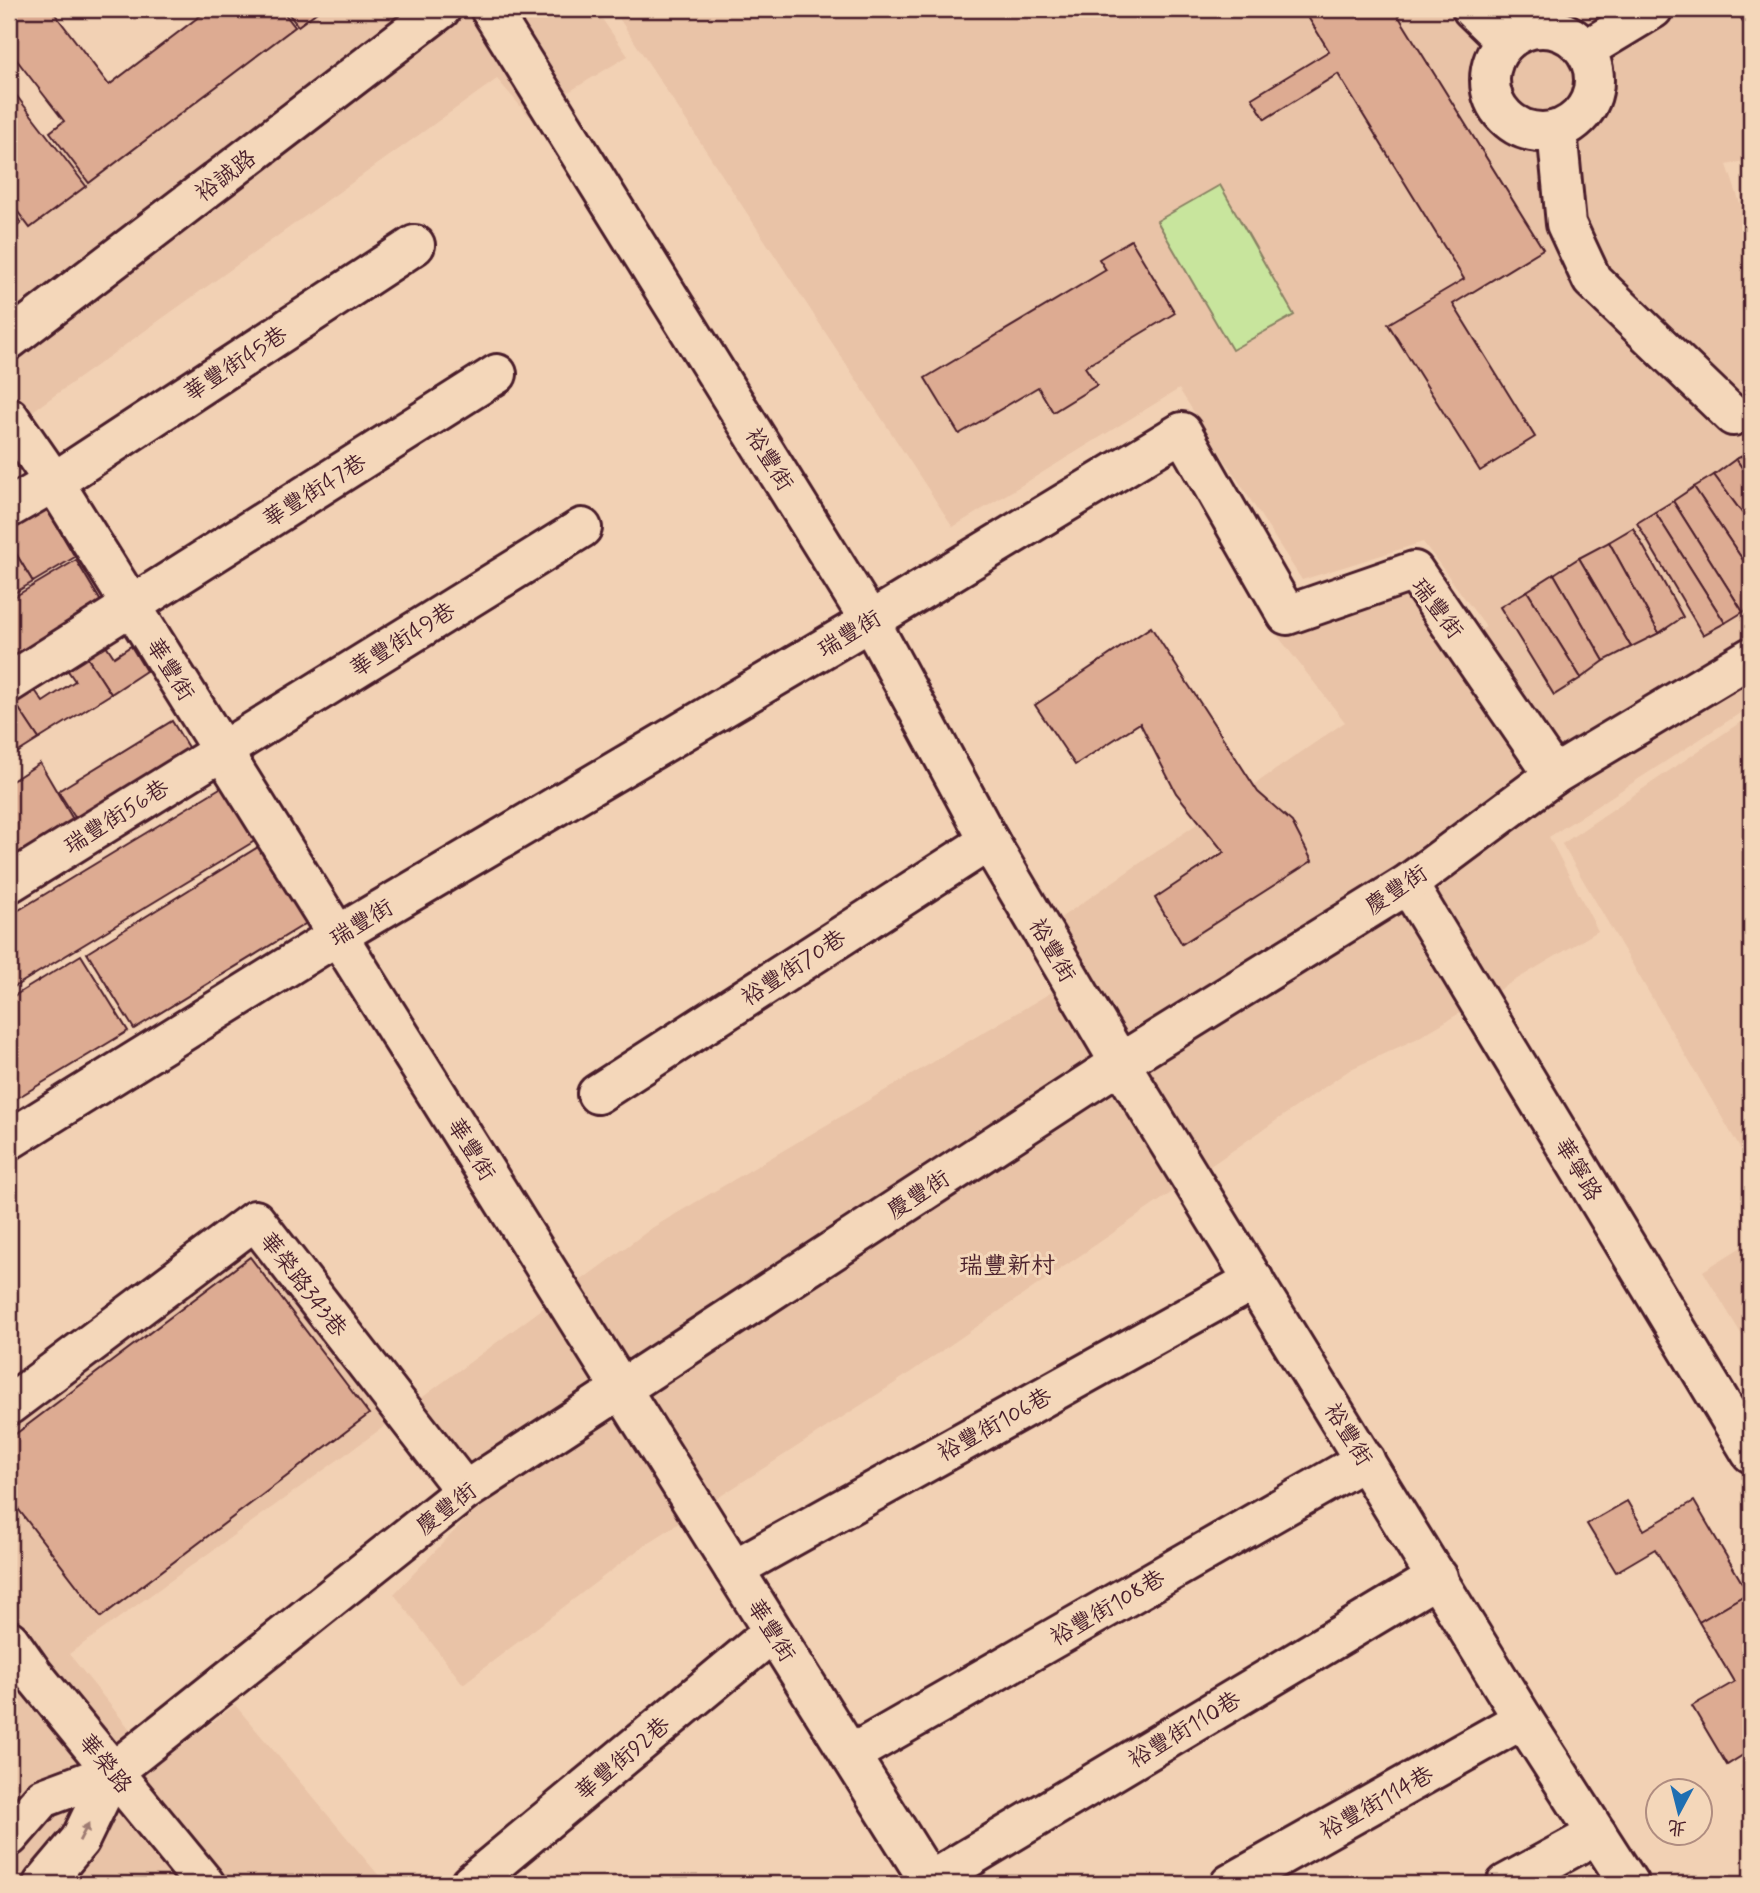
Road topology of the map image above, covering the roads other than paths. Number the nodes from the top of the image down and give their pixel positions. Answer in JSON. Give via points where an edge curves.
{"nodes":[{"id":1,"x":441,"y":9,"type":"edge"},
{"id":2,"x":490,"y":9,"type":"edge"},
{"id":3,"x":1472,"y":9,"type":"edge"},
{"id":4,"x":1653,"y":9,"type":"edge"},
{"id":5,"x":1506,"y":42,"type":"junction"},
{"id":6,"x":1585,"y":50,"type":"junction"},
{"id":7,"x":1557,"y":130,"type":"junction"},
{"id":8,"x":415,"y":244,"type":"dead end"},
{"id":9,"x":9,"y":340,"type":"edge"},
{"id":10,"x":497,"y":374,"type":"dead end"},
{"id":11,"x":1733,"y":416,"type":"dead end"},
{"id":12,"x":9,"y":417,"type":"edge"},
{"id":13,"x":54,"y":482,"type":"junction"},
{"id":14,"x":9,"y":508,"type":"edge"},
{"id":15,"x":582,"y":528,"type":"dead end"},
{"id":16,"x":132,"y":606,"type":"junction"},
{"id":17,"x":870,"y":621,"type":"junction"},
{"id":18,"x":1751,"y":657,"type":"edge"},
{"id":19,"x":9,"y":683,"type":"edge"},
{"id":20,"x":222,"y":750,"type":"junction"},
{"id":21,"x":1554,"y":775,"type":"junction"},
{"id":22,"x":989,"y":841,"type":"junction"},
{"id":23,"x":9,"y":883,"type":"edge"},
{"id":24,"x":1408,"y":884,"type":"junction"},
{"id":25,"x":338,"y":935,"type":"junction"},
{"id":26,"x":1120,"y":1063,"type":"junction"},
{"id":27,"x":597,"y":1094,"type":"dead end"},
{"id":28,"x":9,"y":1140,"type":"edge"},
{"id":29,"x":1254,"y":1280,"type":"junction"},
{"id":30,"x":621,"y":1387,"type":"junction"},
{"id":31,"x":9,"y":1405,"type":"edge"},
{"id":32,"x":1751,"y":1453,"type":"edge"},
{"id":33,"x":1365,"y":1460,"type":"junction"},
{"id":34,"x":465,"y":1491,"type":"junction"},
{"id":35,"x":734,"y":1569,"type":"junction"},
{"id":36,"x":1438,"y":1577,"type":"junction"},
{"id":37,"x":773,"y":1632,"type":"junction"},
{"id":38,"x":9,"y":1640,"type":"edge"},
{"id":39,"x":1523,"y":1719,"type":"junction"},
{"id":40,"x":850,"y":1755,"type":"junction"},
{"id":41,"x":113,"y":1772,"type":"junction"},
{"id":42,"x":1597,"y":1834,"type":"junction"},
{"id":43,"x":9,"y":1838,"type":"edge"},
{"id":44,"x":930,"y":1883,"type":"edge"},
{"id":45,"x":43,"y":1884,"type":"edge"},
{"id":46,"x":205,"y":1884,"type":"edge"},
{"id":47,"x":470,"y":1884,"type":"edge"},
{"id":48,"x":1230,"y":1884,"type":"edge"},
{"id":49,"x":1506,"y":1884,"type":"edge"},
{"id":50,"x":1629,"y":1884,"type":"edge"}],
"edges":[{"from":1,"to":9,"type":"street","name":"裕誠路"},
{"from":2,"to":17,"type":"street","name":"裕豐街"},
{"from":3,"to":5,"type":"street"},
{"from":4,"to":6,"type":"street"},
{"from":5,"to":6,"type":"street","via":[[1526,31],[1548,28],[1575,39]]},
{"from":5,"to":7,"type":"street","via":[[1496,54],[1489,84],[1501,112],[1526,130]]},
{"from":6,"to":7,"type":"street","via":[[1592,65],[1592,97],[1584,112]]},
{"from":7,"to":11,"type":"street","via":[[1566,224],[1592,280]]},
{"from":8,"to":13,"type":"street","name":"華豐街45巷"},
{"from":10,"to":16,"type":"street","name":"華豐街47巷"},
{"from":12,"to":13,"type":"street","name":"華豐街"},
{"from":13,"to":14,"type":"street","name":"華豐街45巷"},
{"from":13,"to":16,"type":"street","name":"華豐街"},
{"from":15,"to":20,"type":"street","name":"華豐街49巷"},
{"from":16,"to":19,"type":"street","name":"華豐街47巷"},
{"from":16,"to":20,"type":"street","name":"華豐街"},
{"from":17,"to":21,"type":"street","name":"瑞豐街","via":[[1182,432],[1287,615],[1414,571]]},
{"from":17,"to":22,"type":"street","name":"裕豐街"},
{"from":17,"to":25,"type":"street","name":"瑞豐街"},
{"from":18,"to":21,"type":"street","name":"慶豐街"},
{"from":20,"to":23,"type":"street","name":"瑞豐街56巷"},
{"from":20,"to":25,"type":"street","name":"華豐街"},
{"from":21,"to":24,"type":"street","name":"慶豐街"},
{"from":22,"to":26,"type":"street","name":"裕豐街"},
{"from":22,"to":27,"type":"street","name":"裕豐街70巷"},
{"from":24,"to":26,"type":"street","name":"慶豐街"},
{"from":24,"to":32,"type":"street","name":"華寧路"},
{"from":25,"to":28,"type":"street","name":"瑞豐街"},
{"from":25,"to":30,"type":"street","name":"華豐街"},
{"from":26,"to":29,"type":"street","name":"裕豐街"},
{"from":26,"to":30,"type":"street","name":"慶豐街"},
{"from":29,"to":33,"type":"street","name":"裕豐街"},
{"from":29,"to":35,"type":"street","name":"裕豐街106巷"},
{"from":30,"to":34,"type":"street","name":"慶豐街"},
{"from":30,"to":35,"type":"street","name":"華豐街"},
{"from":31,"to":34,"type":"street","name":"華榮路343巷","via":[[255,1220]]},
{"from":33,"to":36,"type":"street","name":"裕豐街"},
{"from":33,"to":40,"type":"street","name":"裕豐街108巷"},
{"from":34,"to":41,"type":"street","name":"慶豐街"},
{"from":35,"to":37,"type":"street","name":"華豐街"},
{"from":36,"to":39,"type":"street","name":"裕豐街"},
{"from":36,"to":44,"type":"street","name":"裕豐街110巷"},
{"from":37,"to":40,"type":"street","name":"華豐街"},
{"from":37,"to":47,"type":"street","name":"華豐街92巷"},
{"from":38,"to":41,"type":"street","name":"華榮路"},
{"from":39,"to":42,"type":"street","name":"裕豐街"},
{"from":39,"to":48,"type":"street","name":"裕豐街114巷"},
{"from":40,"to":44,"type":"street","name":"華豐街"},
{"from":41,"to":43,"type":"street","via":[[43,1798]]},
{"from":45,"to":41,"type":"street","one_way":true,"via":[[80,1840]]},
{"from":41,"to":46,"type":"street","name":"華榮路"},
{"from":42,"to":49,"type":"street"},
{"from":42,"to":50,"type":"street","name":"裕豐街"}]}
